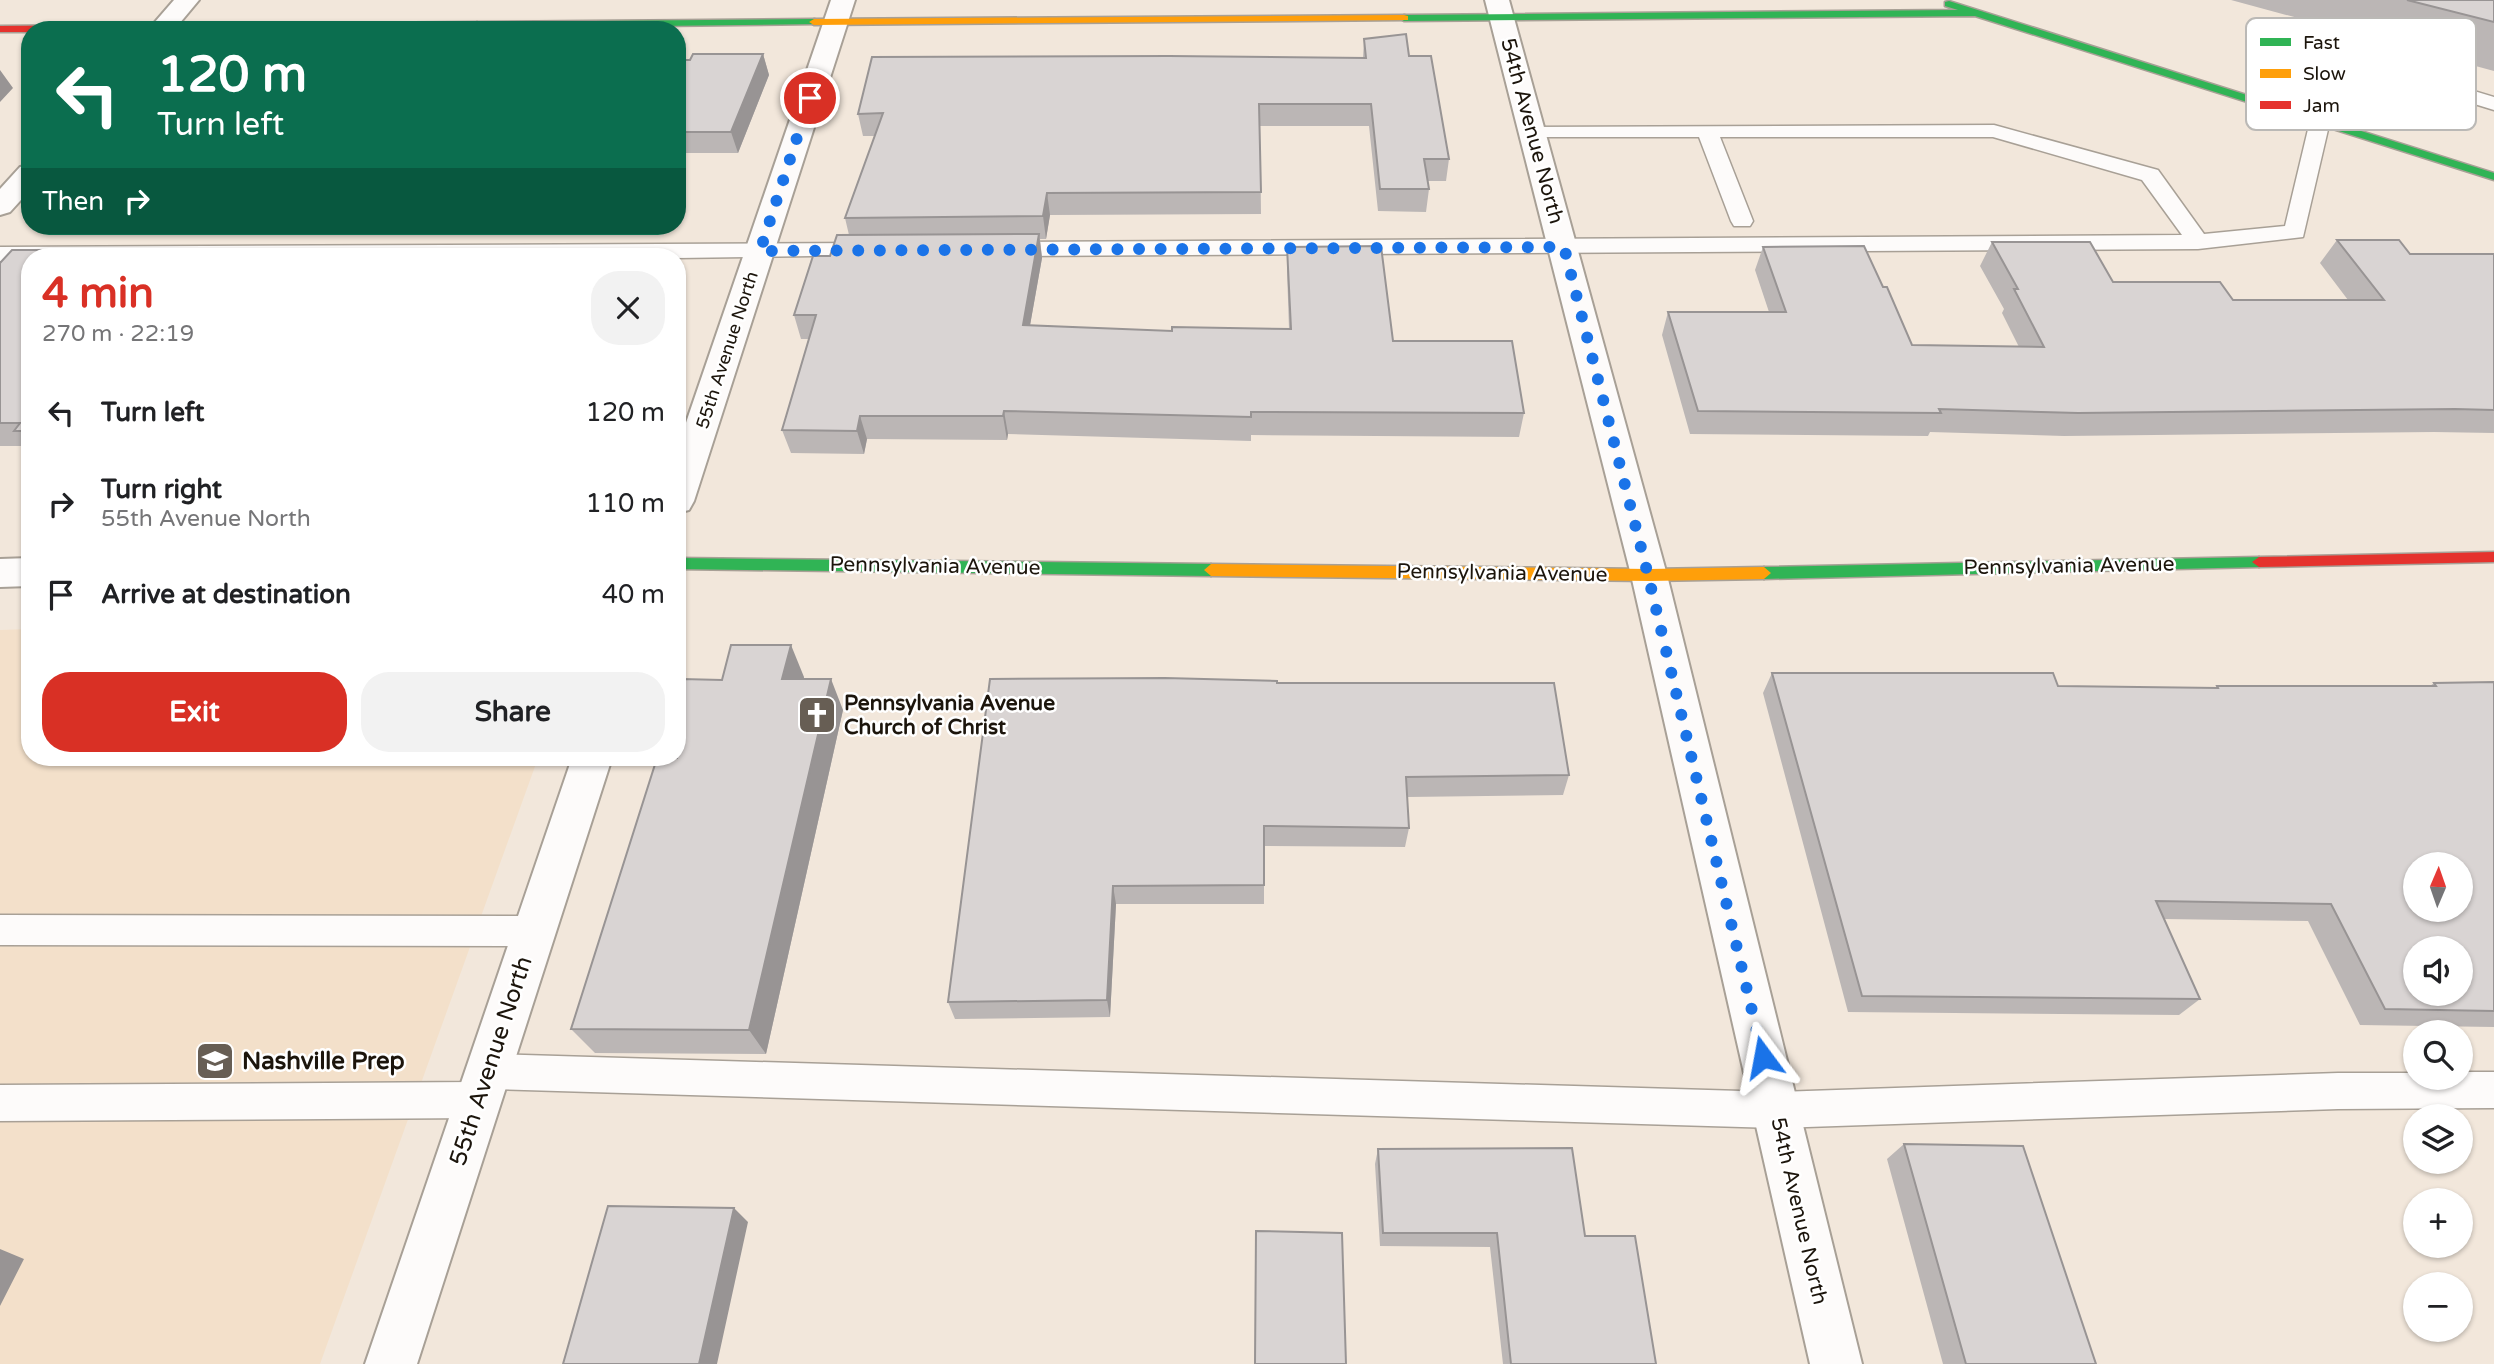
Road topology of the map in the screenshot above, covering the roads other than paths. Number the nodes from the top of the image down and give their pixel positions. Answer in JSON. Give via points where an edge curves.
{"nodes":[{"id":1,"x":187,"y":0,"type":"edge"},
{"id":2,"x":1936,"y":0,"type":"edge"},
{"id":3,"x":1498,"y":7,"type":"edge"},
{"id":4,"x":839,"y":11,"type":"edge"},
{"id":5,"x":1974,"y":13,"type":"junction"},
{"id":6,"x":168,"y":21,"type":"edge"},
{"id":7,"x":440,"y":21,"type":"edge"},
{"id":8,"x":0,"y":29,"type":"edge"},
{"id":9,"x":21,"y":29,"type":"edge"},
{"id":10,"x":2246,"y":98,"type":"edge"},
{"id":11,"x":2476,"y":98,"type":"edge"},
{"id":12,"x":2494,"y":104,"type":"edge"},
{"id":13,"x":2318,"y":130,"type":"edge"},
{"id":14,"x":2348,"y":130,"type":"edge"},
{"id":15,"x":1707,"y":131,"type":"junction"},
{"id":16,"x":1532,"y":133,"type":"junction"},
{"id":17,"x":2494,"y":177,"type":"edge"},
{"id":18,"x":21,"y":183,"type":"edge"},
{"id":19,"x":0,"y":206,"type":"edge"},
{"id":20,"x":1742,"y":221,"type":"dead end"},
{"id":21,"x":2198,"y":242,"type":"junction"},
{"id":22,"x":1564,"y":247,"type":"junction"},
{"id":23,"x":898,"y":250,"type":"edge"},
{"id":24,"x":982,"y":250,"type":"edge"},
{"id":25,"x":686,"y":251,"type":"edge"},
{"id":26,"x":760,"y":251,"type":"junction"},
{"id":27,"x":0,"y":254,"type":"edge"},
{"id":28,"x":21,"y":254,"type":"edge"},
{"id":29,"x":686,"y":473,"type":"edge"},
{"id":30,"x":2494,"y":557,"type":"edge"},
{"id":31,"x":686,"y":563,"type":"edge"},
{"id":32,"x":21,"y":572,"type":"edge"},
{"id":33,"x":0,"y":573,"type":"edge"},
{"id":34,"x":1648,"y":575,"type":"junction"},
{"id":35,"x":589,"y":766,"type":"edge"},
{"id":36,"x":0,"y":930,"type":"edge"},
{"id":37,"x":534,"y":931,"type":"junction"},
{"id":38,"x":483,"y":1086,"type":"junction"},
{"id":39,"x":2494,"y":1090,"type":"edge"},
{"id":40,"x":0,"y":1104,"type":"edge"},
{"id":41,"x":1775,"y":1110,"type":"junction"},
{"id":42,"x":391,"y":1364,"type":"edge"},
{"id":43,"x":1836,"y":1364,"type":"edge"}],
"edges":[{"from":1,"to":6,"type":"street"},
{"from":2,"to":5,"type":"street"},
{"from":3,"to":4,"type":"street"},
{"from":3,"to":5,"type":"street"},
{"from":3,"to":16,"type":"street","name":"54th Avenue North"},
{"from":4,"to":7,"type":"street"},
{"from":4,"to":26,"type":"street","name":"55th Avenue North"},
{"from":5,"to":10,"type":"street"},
{"from":8,"to":9,"type":"street"},
{"from":11,"to":12,"type":"lane"},
{"from":13,"to":21,"type":"lane","via":[[2295,232]]},
{"from":14,"to":17,"type":"street"},
{"from":15,"to":16,"type":"lane"},
{"from":15,"to":20,"type":"lane"},
{"from":15,"to":21,"type":"lane","via":[[1994,131],[2150,175]]},
{"from":16,"to":22,"type":"street","name":"54th Avenue North"},
{"from":18,"to":19,"type":"street"},
{"from":21,"to":22,"type":"lane"},
{"from":22,"to":24,"type":"lane"},
{"from":22,"to":34,"type":"street","name":"54th Avenue North"},
{"from":23,"to":26,"type":"lane"},
{"from":25,"to":26,"type":"lane"},
{"from":26,"to":29,"type":"street","name":"55th Avenue North"},
{"from":27,"to":28,"type":"lane"},
{"from":30,"to":34,"type":"street","name":"Pennsylvania Avenue"},
{"from":31,"to":34,"type":"street","name":"Pennsylvania Avenue"},
{"from":32,"to":33,"type":"street"},
{"from":34,"to":41,"type":"street","name":"54th Avenue North"},
{"from":35,"to":37,"type":"street","name":"55th Avenue North"},
{"from":36,"to":37,"type":"lane"},
{"from":37,"to":38,"type":"street","name":"55th Avenue North"},
{"from":38,"to":40,"type":"lane"},
{"from":38,"to":41,"type":"lane"},
{"from":38,"to":42,"type":"street","name":"55th Avenue North"},
{"from":39,"to":41,"type":"lane"},
{"from":41,"to":43,"type":"street","name":"54th Avenue North"}]}
